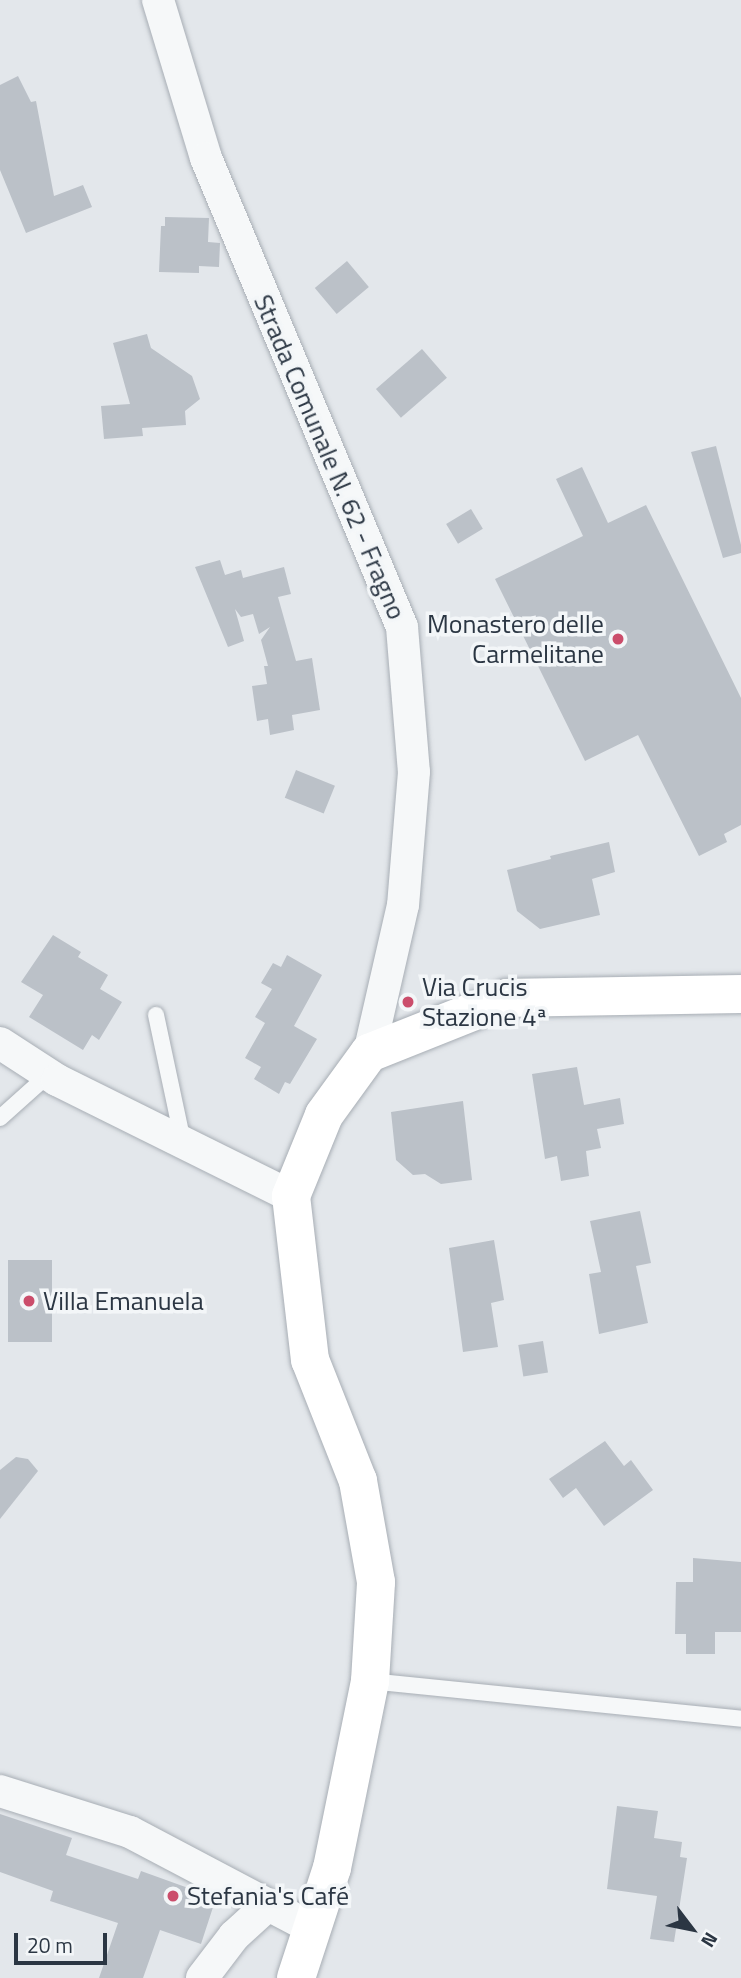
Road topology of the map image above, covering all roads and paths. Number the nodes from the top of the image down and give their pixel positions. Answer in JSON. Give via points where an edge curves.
{"nodes":[{"id":1,"x":158,"y":0,"type":"edge"},
{"id":2,"x":741,"y":994,"type":"edge"},
{"id":3,"x":156,"y":1015,"type":"dead end"},
{"id":4,"x":0,"y":1043,"type":"edge"},
{"id":5,"x":369,"y":1053,"type":"junction"},
{"id":6,"x":49,"y":1074,"type":"junction"},
{"id":7,"x":0,"y":1118,"type":"edge"},
{"id":8,"x":183,"y":1142,"type":"junction"},
{"id":9,"x":292,"y":1196,"type":"junction"},
{"id":10,"x":370,"y":1681,"type":"junction"},
{"id":11,"x":741,"y":1719,"type":"edge"},
{"id":12,"x":0,"y":1791,"type":"edge"},
{"id":13,"x":268,"y":1905,"type":"junction"},
{"id":14,"x":312,"y":1928,"type":"junction"},
{"id":15,"x":202,"y":1978,"type":"edge"},
{"id":16,"x":296,"y":1978,"type":"edge"}],
"edges":[{"from":1,"to":5,"type":"street","name":"Strada Comunale N. 62 - Fragno","via":[[206,158],[402,627],[414,772],[403,905]]},
{"from":2,"to":5,"type":"main road","via":[[507,998]]},
{"from":3,"to":8,"type":"lane"},
{"from":4,"to":6,"type":"street"},
{"from":5,"to":9,"type":"main road","via":[[324,1115]]},
{"from":6,"to":7,"type":"lane"},
{"from":6,"to":8,"type":"street"},
{"from":8,"to":9,"type":"street"},
{"from":9,"to":10,"type":"main road","via":[[310,1360],[358,1481],[376,1582]]},
{"from":10,"to":11,"type":"lane"},
{"from":10,"to":14,"type":"main road","via":[[332,1868]]},
{"from":12,"to":13,"type":"street","via":[[130,1832]]},
{"from":13,"to":14,"type":"street"},
{"from":13,"to":15,"type":"street","via":[[234,1936]]},
{"from":14,"to":16,"type":"main road"}]}
